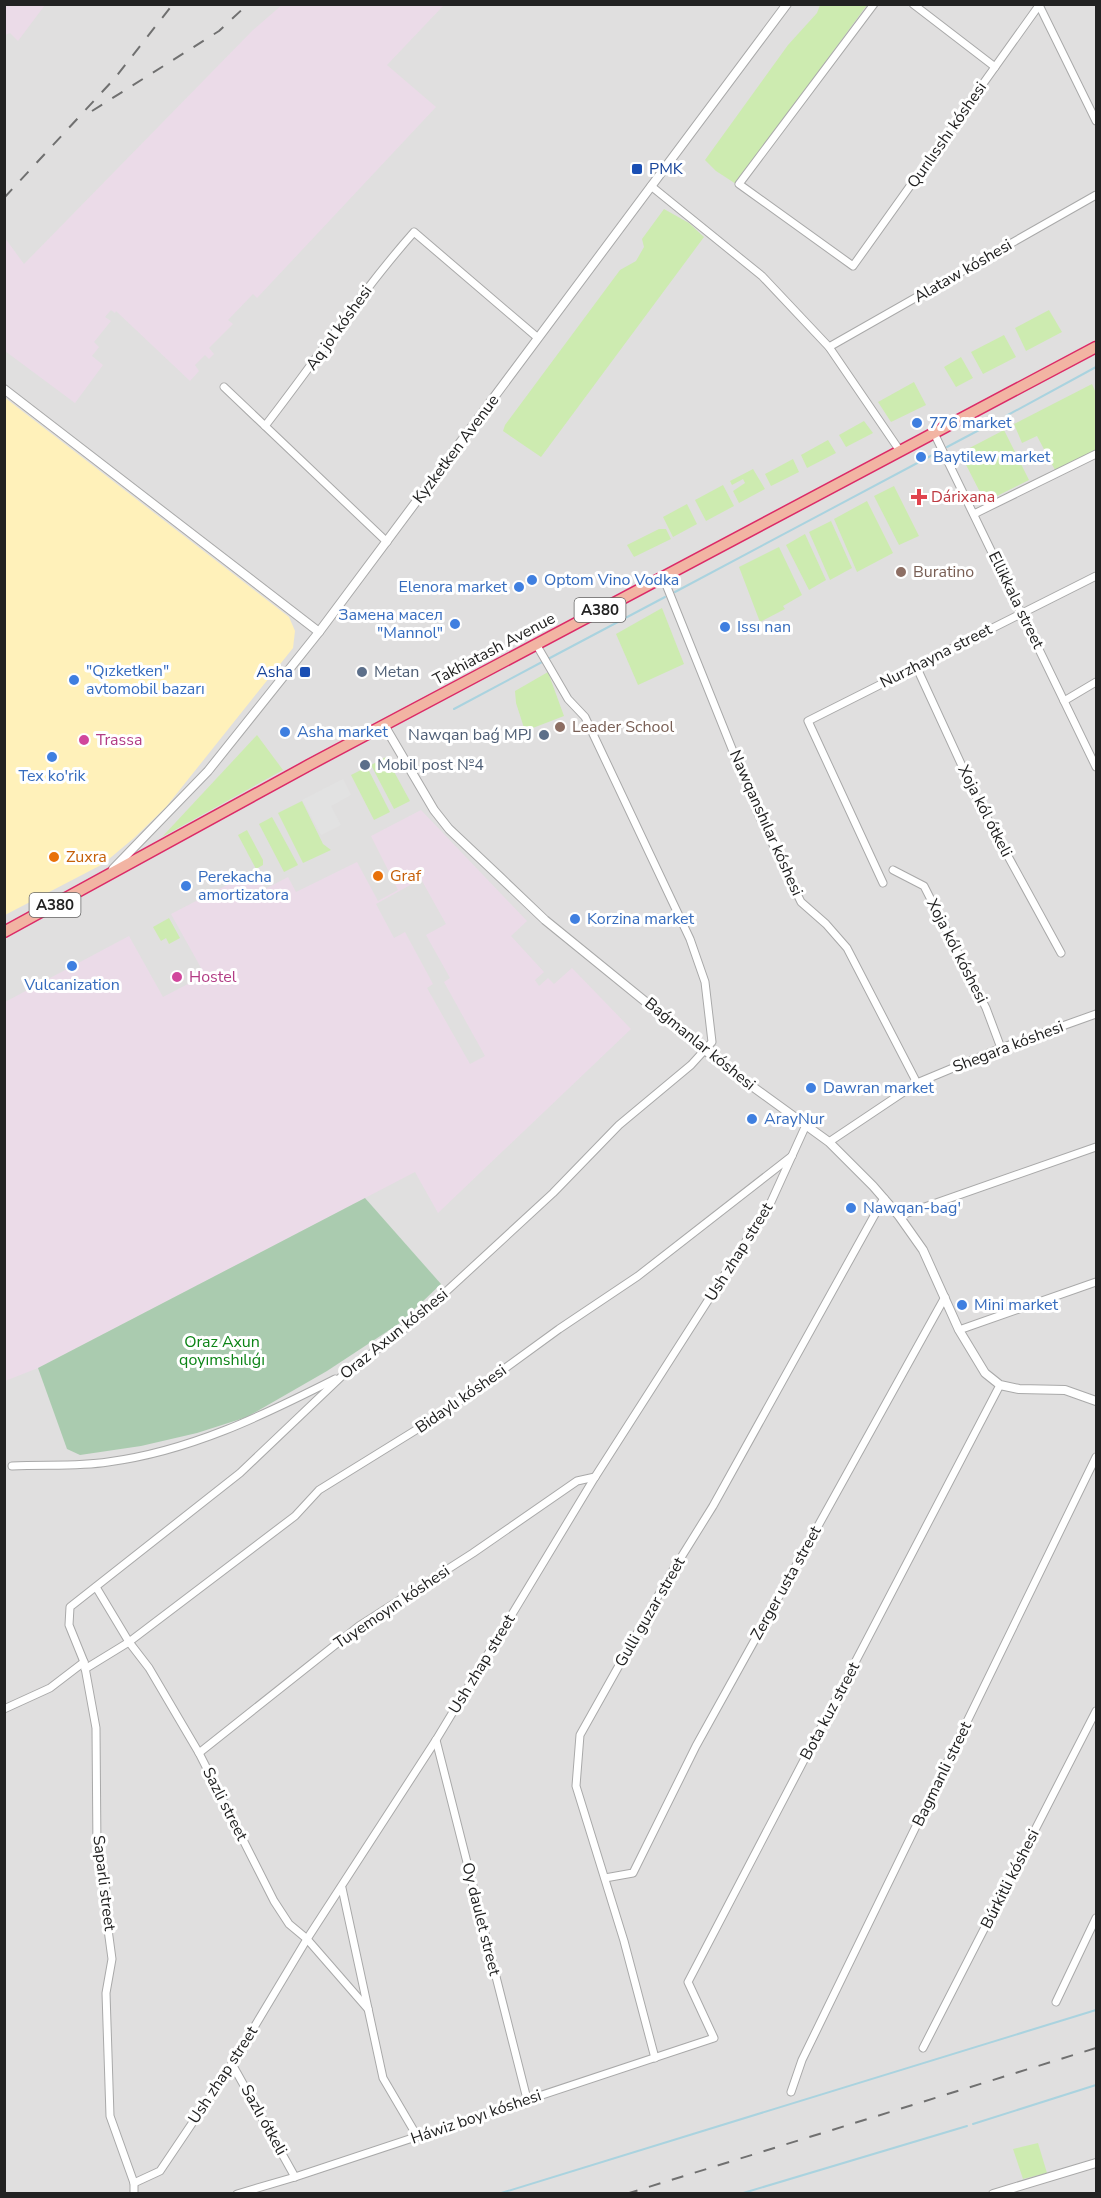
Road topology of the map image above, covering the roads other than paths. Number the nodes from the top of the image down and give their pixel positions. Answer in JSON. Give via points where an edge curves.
{"nodes":[{"id":1,"x":787,"y":4,"type":"edge"},
{"id":2,"x":874,"y":4,"type":"edge"},
{"id":3,"x":913,"y":4,"type":"edge"},
{"id":4,"x":1040,"y":5,"type":"edge"},
{"id":5,"x":995,"y":67,"type":"junction"},
{"id":6,"x":1096,"y":121,"type":"edge"},
{"id":7,"x":651,"y":186,"type":"junction"},
{"id":8,"x":1096,"y":195,"type":"edge"},
{"id":9,"x":538,"y":338,"type":"junction"},
{"id":10,"x":829,"y":347,"type":"junction"},
{"id":11,"x":1096,"y":347,"type":"edge"},
{"id":12,"x":224,"y":387,"type":"dead end"},
{"id":13,"x":4,"y":389,"type":"edge"},
{"id":14,"x":265,"y":426,"type":"junction"},
{"id":15,"x":934,"y":433,"type":"junction"},
{"id":16,"x":900,"y":451,"type":"junction"},
{"id":17,"x":1096,"y":454,"type":"edge"},
{"id":18,"x":974,"y":514,"type":"junction"},
{"id":19,"x":387,"y":542,"type":"junction"},
{"id":20,"x":1096,"y":576,"type":"edge"},
{"id":21,"x":663,"y":577,"type":"junction"},
{"id":22,"x":1022,"y":612,"type":"junction"},
{"id":23,"x":319,"y":632,"type":"junction"},
{"id":24,"x":536,"y":644,"type":"junction"},
{"id":25,"x":916,"y":666,"type":"junction"},
{"id":26,"x":1096,"y":682,"type":"edge"},
{"id":27,"x":1064,"y":701,"type":"junction"},
{"id":28,"x":384,"y":725,"type":"junction"},
{"id":29,"x":1096,"y":767,"type":"edge"},
{"id":30,"x":893,"y":870,"type":"dead end"},
{"id":31,"x":105,"y":877,"type":"junction"},
{"id":32,"x":883,"y":883,"type":"dead end"},
{"id":33,"x":4,"y":932,"type":"edge"},
{"id":34,"x":1061,"y":953,"type":"dead end"},
{"id":35,"x":1096,"y":1014,"type":"edge"},
{"id":36,"x":705,"y":1048,"type":"junction"},
{"id":37,"x":1001,"y":1048,"type":"junction"},
{"id":38,"x":917,"y":1083,"type":"junction"},
{"id":39,"x":806,"y":1125,"type":"junction"},
{"id":40,"x":829,"y":1142,"type":"junction"},
{"id":41,"x":1096,"y":1147,"type":"edge"},
{"id":42,"x":794,"y":1154,"type":"junction"},
{"id":43,"x":884,"y":1198,"type":"junction"},
{"id":44,"x":899,"y":1216,"type":"junction"},
{"id":45,"x":1096,"y":1282,"type":"edge"},
{"id":46,"x":945,"y":1297,"type":"junction"},
{"id":47,"x":959,"y":1330,"type":"junction"},
{"id":48,"x":343,"y":1375,"type":"junction"},
{"id":49,"x":1000,"y":1385,"type":"junction"},
{"id":50,"x":1096,"y":1401,"type":"edge"},
{"id":51,"x":1096,"y":1457,"type":"edge"},
{"id":52,"x":12,"y":1466,"type":"dead end"},
{"id":53,"x":595,"y":1477,"type":"junction"},
{"id":54,"x":96,"y":1587,"type":"junction"},
{"id":55,"x":70,"y":1607,"type":"joint"},
{"id":56,"x":129,"y":1642,"type":"junction"},
{"id":57,"x":85,"y":1665,"type":"junction"},
{"id":58,"x":4,"y":1709,"type":"edge"},
{"id":59,"x":1096,"y":1711,"type":"edge"},
{"id":60,"x":436,"y":1740,"type":"junction"},
{"id":61,"x":199,"y":1753,"type":"junction"},
{"id":62,"x":605,"y":1878,"type":"junction"},
{"id":63,"x":342,"y":1888,"type":"junction"},
{"id":64,"x":1096,"y":1918,"type":"edge"},
{"id":65,"x":307,"y":1939,"type":"junction"},
{"id":66,"x":1056,"y":2002,"type":"dead end"},
{"id":67,"x":368,"y":2009,"type":"junction"},
{"id":68,"x":714,"y":2038,"type":"joint"},
{"id":69,"x":923,"y":2048,"type":"dead end"},
{"id":70,"x":655,"y":2058,"type":"junction"},
{"id":71,"x":232,"y":2064,"type":"junction"},
{"id":72,"x":791,"y":2092,"type":"dead end"},
{"id":73,"x":527,"y":2099,"type":"junction"},
{"id":74,"x":417,"y":2136,"type":"junction"},
{"id":75,"x":1096,"y":2163,"type":"edge"},
{"id":76,"x":295,"y":2177,"type":"junction"},
{"id":77,"x":135,"y":2183,"type":"junction"},
{"id":78,"x":134,"y":2193,"type":"edge"},
{"id":79,"x":237,"y":2193,"type":"edge"},
{"id":80,"x":994,"y":2193,"type":"edge"}],
"edges":[{"from":1,"to":7,"type":"street","name":"Kyzketken Avenue"},
{"from":2,"to":5,"type":"street","name":"Qurılısshı kóshesi","via":[[739,184],[853,266]]},
{"from":3,"to":5,"type":"street"},
{"from":4,"to":5,"type":"street","name":"Qurılısshı kóshesi"},
{"from":4,"to":6,"type":"street"},
{"from":7,"to":9,"type":"street","name":"Kyzketken Avenue"},
{"from":7,"to":10,"type":"street","via":[[762,276]]},
{"from":8,"to":10,"type":"street","name":"Alataw kóshesi"},
{"from":9,"to":14,"type":"street","name":"Aq jol kóshesi","via":[[414,232],[379,271]]},
{"from":9,"to":19,"type":"street","name":"Kyzketken Avenue"},
{"from":10,"to":16,"type":"street"},
{"from":11,"to":15,"type":"highway","name":"Takhiatash Avenue","number":"A380"},
{"from":12,"to":14,"type":"street"},
{"from":13,"to":23,"type":"street"},
{"from":14,"to":19,"type":"street"},
{"from":15,"to":16,"type":"highway","name":"Takhiatash Avenue","number":"A380"},
{"from":15,"to":18,"type":"street","name":"Ellikkala street"},
{"from":16,"to":21,"type":"highway","name":"Takhiatash Avenue","number":"A380"},
{"from":17,"to":18,"type":"street"},
{"from":18,"to":22,"type":"street","name":"Ellikkala street"},
{"from":19,"to":23,"type":"street","name":"Kyzketken Avenue"},
{"from":20,"to":22,"type":"street","name":"Nurzhayna street"},
{"from":21,"to":24,"type":"highway","name":"Takhiatash Avenue","number":"A380"},
{"from":21,"to":38,"type":"street","name":"Nawqanshılar kóshesi","via":[[759,816],[801,902],[847,948]]},
{"from":22,"to":25,"type":"street","name":"Nurzhayna street"},
{"from":22,"to":27,"type":"street","name":"Ellikkala street"},
{"from":23,"to":31,"type":"street","name":"Kyzketken Avenue","via":[[208,771]]},
{"from":24,"to":28,"type":"highway","name":"Takhiatash Avenue","number":"A380"},
{"from":24,"to":36,"type":"street","via":[[568,699],[585,717],[690,939],[705,982],[712,1042]]},
{"from":25,"to":32,"type":"street","name":"Nurzhayna street","via":[[808,721]]},
{"from":25,"to":34,"type":"street","name":"Xoja kól ótkeli","via":[[980,805]]},
{"from":26,"to":27,"type":"street"},
{"from":27,"to":29,"type":"street","name":"Ellikkala street"},
{"from":28,"to":31,"type":"highway","name":"Takhiatash Avenue","number":"A380"},
{"from":28,"to":36,"type":"street","name":"Baǵmanlar kóshesi","via":[[434,810],[465,845],[545,920]]},
{"from":30,"to":37,"type":"street","name":"Xoja kól kóshesi","via":[[924,886],[986,1008]]},
{"from":31,"to":33,"type":"highway","name":"Takhiatash Avenue","number":"A380"},
{"from":35,"to":37,"type":"street","name":"Shegara kóshesi"},
{"from":36,"to":39,"type":"street","name":"Baǵmanlar kóshesi"},
{"from":36,"to":48,"type":"street","name":"Oraz Axun kóshesi","via":[[412,1323]]},
{"from":37,"to":38,"type":"street","name":"Shegara kóshesi"},
{"from":38,"to":40,"type":"street","name":"Shegara kóshesi"},
{"from":39,"to":40,"type":"street","name":"Baǵmanlar kóshesi"},
{"from":39,"to":42,"type":"street","name":"Ush zhap street"},
{"from":40,"to":43,"type":"street","name":"Baǵmanlar kóshesi"},
{"from":41,"to":44,"type":"street"},
{"from":42,"to":53,"type":"street","name":"Ush zhap street","via":[[771,1202]]},
{"from":42,"to":56,"type":"street","name":"Bidaylı kóshesi","via":[[638,1276],[445,1412],[320,1490],[295,1516]]},
{"from":43,"to":44,"type":"street","name":"Baǵmanlar kóshesi"},
{"from":43,"to":62,"type":"street","name":"Gulli guzar street","via":[[580,1736],[576,1786]]},
{"from":44,"to":46,"type":"street","name":"Baǵmanlar kóshesi","via":[[923,1250]]},
{"from":45,"to":47,"type":"street"},
{"from":46,"to":47,"type":"street","name":"Baǵmanlar kóshesi"},
{"from":46,"to":62,"type":"street","name":"Zerger usta street","via":[[696,1746],[633,1873]]},
{"from":47,"to":49,"type":"street","name":"Baǵmanlar kóshesi","via":[[985,1373]]},
{"from":48,"to":52,"type":"street","via":[[203,1441],[108,1463]]},
{"from":48,"to":54,"type":"street","name":"Oraz Axun kóshesi","via":[[240,1473]]},
{"from":49,"to":50,"type":"street","via":[[1065,1390]]},
{"from":49,"to":68,"type":"street","name":"Bota kuz street","via":[[688,1982]]},
{"from":51,"to":72,"type":"street","name":"Bagmanli street","via":[[802,2060]]},
{"from":53,"to":60,"type":"street","name":"Ush zhap street"},
{"from":53,"to":61,"type":"street","name":"Tuyemoyın kóshesi","via":[[577,1481],[359,1626]]},
{"from":54,"to":55,"type":"street","name":"Oraz Axun kóshesi"},
{"from":54,"to":56,"type":"street","name":"Sazli street"},
{"from":55,"to":57,"type":"street","name":"Saparli street","via":[[69,1624]]},
{"from":56,"to":57,"type":"street","name":"Bidaylı kóshesi"},
{"from":56,"to":61,"type":"street","name":"Sazli street","via":[[149,1668]]},
{"from":57,"to":58,"type":"street","name":"Bidaylı kóshesi","via":[[50,1688]]},
{"from":57,"to":77,"type":"street","name":"Saparli street","via":[[96,1728],[97,1851],[106,1879],[105,1908],[112,1959],[106,1993],[110,2116]]},
{"from":59,"to":69,"type":"street","name":"Búrkitli kóshesi"},
{"from":60,"to":63,"type":"street","name":"Ush zhap street"},
{"from":60,"to":73,"type":"street","name":"Oy daulet street"},
{"from":61,"to":65,"type":"street","name":"Sazli street","via":[[274,1901],[289,1924]]},
{"from":62,"to":70,"type":"street","name":"Gulli guzar street"},
{"from":63,"to":65,"type":"street","name":"Ush zhap street"},
{"from":63,"to":67,"type":"street","name":"Sazli street"},
{"from":64,"to":66,"type":"street"},
{"from":65,"to":67,"type":"street","name":"Sazli street"},
{"from":65,"to":71,"type":"street","name":"Ush zhap street"},
{"from":67,"to":74,"type":"street","name":"Sazli street","via":[[383,2078]]},
{"from":68,"to":70,"type":"street","name":"Háwiz boyı kóshesi"},
{"from":70,"to":73,"type":"street","name":"Háwiz boyı kóshesi"},
{"from":71,"to":76,"type":"street","name":"Sazlı ótkeli"},
{"from":71,"to":77,"type":"street","name":"Ush zhap street","via":[[160,2171]]},
{"from":73,"to":74,"type":"street","name":"Háwiz boyı kóshesi"},
{"from":74,"to":76,"type":"street","name":"Háwiz boyı kóshesi"},
{"from":75,"to":80,"type":"street"},
{"from":76,"to":79,"type":"street","name":"Háwiz boyı kóshesi"},
{"from":77,"to":78,"type":"street","name":"Saparli street"}]}
